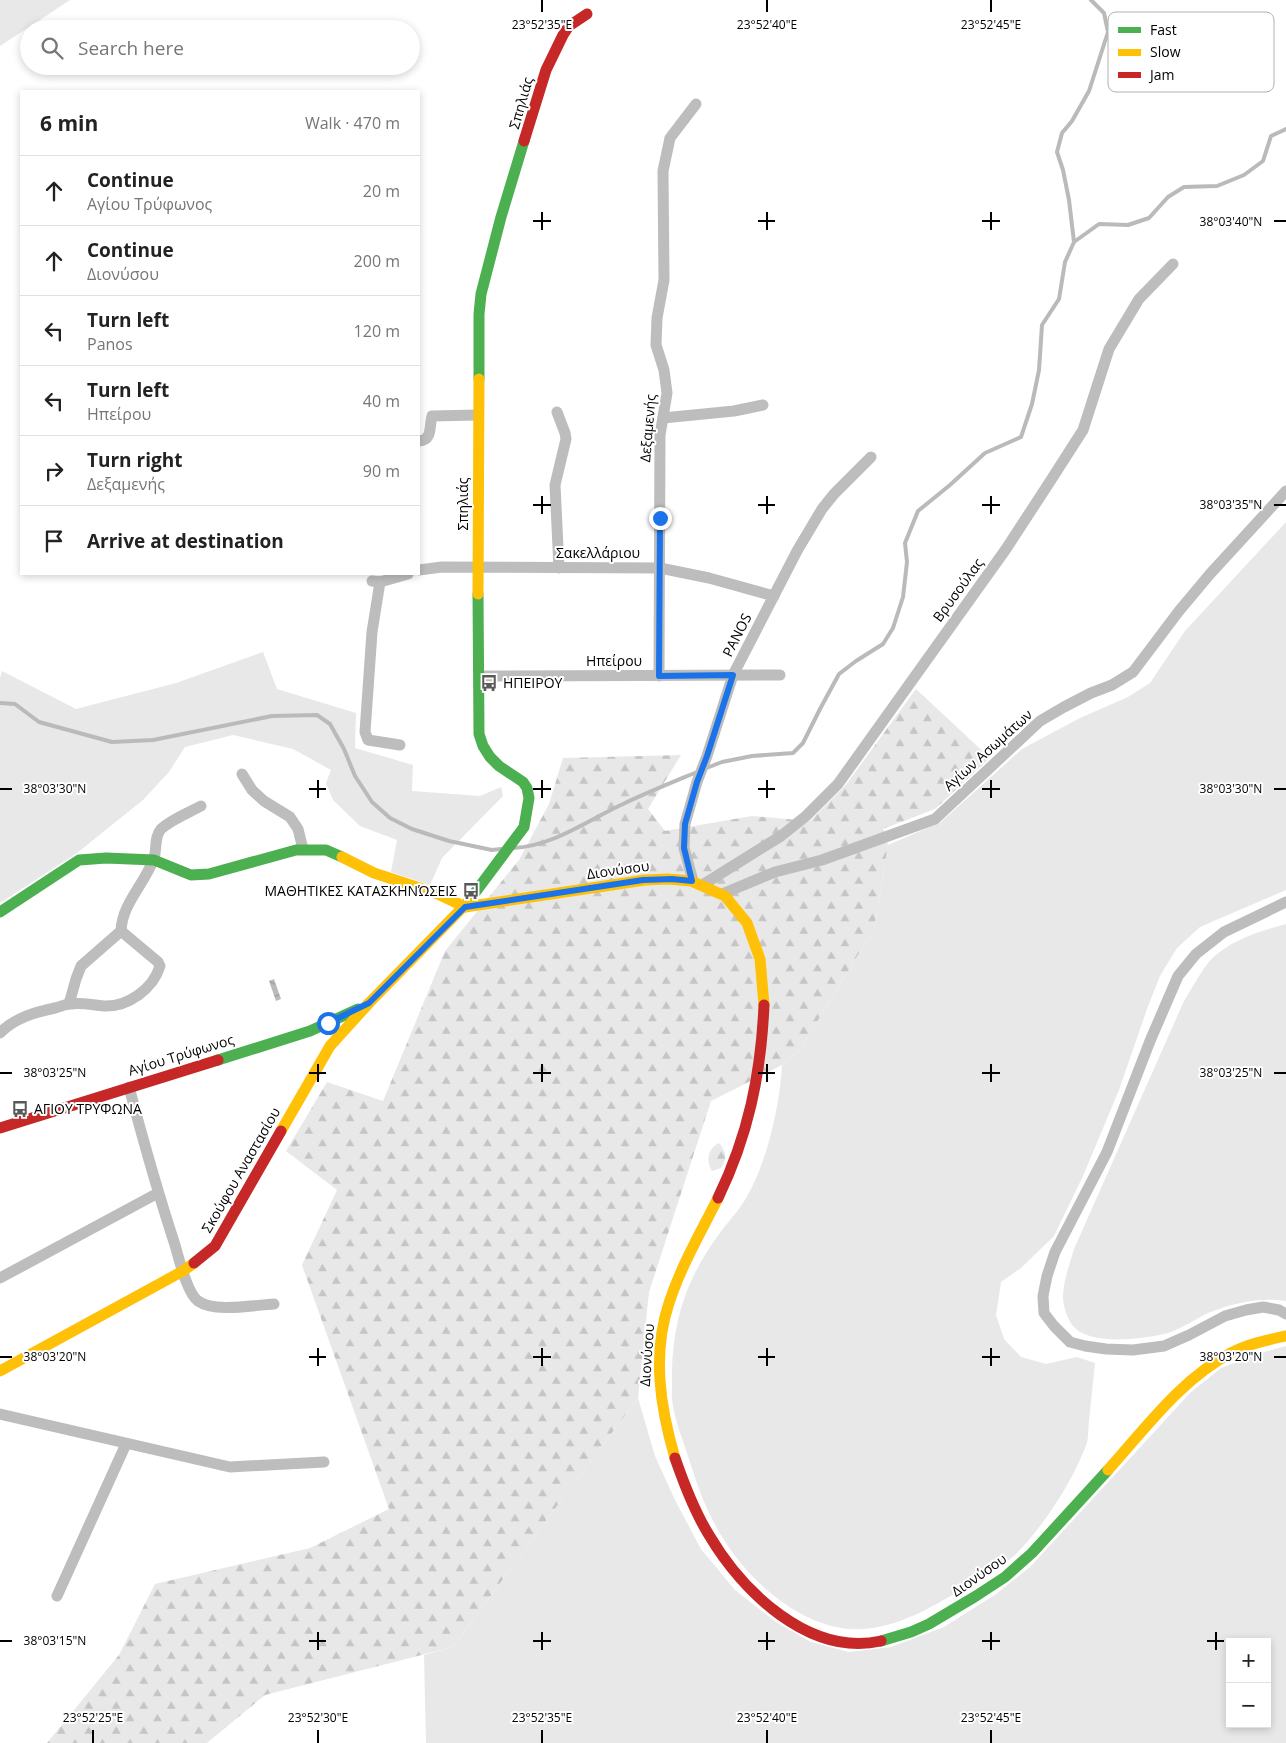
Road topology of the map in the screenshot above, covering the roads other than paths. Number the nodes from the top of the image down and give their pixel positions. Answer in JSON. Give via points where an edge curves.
{"nodes":[{"id":1,"x":588,"y":14,"type":"dead end"},
{"id":2,"x":696,"y":104,"type":"dead end"},
{"id":3,"x":1173,"y":264,"type":"dead end"},
{"id":4,"x":762,"y":405,"type":"dead end"},
{"id":5,"x":557,"y":412,"type":"dead end"},
{"id":6,"x":478,"y":415,"type":"junction"},
{"id":7,"x":663,"y":418,"type":"junction"},
{"id":8,"x":420,"y":441,"type":"edge"},
{"id":9,"x":871,"y":457,"type":"dead end"},
{"id":10,"x":1286,"y":491,"type":"edge"},
{"id":11,"x":478,"y":568,"type":"junction"},
{"id":12,"x":559,"y":568,"type":"junction"},
{"id":13,"x":660,"y":568,"type":"junction"},
{"id":14,"x":420,"y":570,"type":"edge"},
{"id":15,"x":404,"y":575,"type":"edge"},
{"id":16,"x":774,"y":596,"type":"junction"},
{"id":17,"x":733,"y":675,"type":"junction"},
{"id":18,"x":780,"y":675,"type":"dead end"},
{"id":19,"x":478,"y":676,"type":"junction"},
{"id":20,"x":659,"y":676,"type":"junction"},
{"id":21,"x":400,"y":745,"type":"dead end"},
{"id":22,"x":242,"y":774,"type":"dead end"},
{"id":23,"x":201,"y":806,"type":"dead end"},
{"id":24,"x":303,"y":850,"type":"junction"},
{"id":25,"x":154,"y":860,"type":"junction"},
{"id":26,"x":698,"y":883,"type":"junction"},
{"id":27,"x":722,"y":894,"type":"junction"},
{"id":28,"x":1286,"y":902,"type":"edge"},
{"id":29,"x":465,"y":907,"type":"junction"},
{"id":30,"x":0,"y":912,"type":"edge"},
{"id":31,"x":121,"y":931,"type":"junction"},
{"id":32,"x":369,"y":1003,"type":"junction"},
{"id":33,"x":69,"y":1004,"type":"junction"},
{"id":34,"x":310,"y":1031,"type":"junction"},
{"id":35,"x":0,"y":1033,"type":"edge"},
{"id":36,"x":330,"y":1046,"type":"junction"},
{"id":37,"x":129,"y":1087,"type":"junction"},
{"id":38,"x":0,"y":1128,"type":"edge"},
{"id":39,"x":158,"y":1193,"type":"junction"},
{"id":40,"x":183,"y":1271,"type":"junction"},
{"id":41,"x":0,"y":1278,"type":"edge"},
{"id":42,"x":274,"y":1304,"type":"dead end"},
{"id":43,"x":1286,"y":1314,"type":"edge"},
{"id":44,"x":1286,"y":1336,"type":"edge"},
{"id":45,"x":1,"y":1371,"type":"edge"},
{"id":46,"x":0,"y":1414,"type":"edge"},
{"id":47,"x":126,"y":1444,"type":"junction"},
{"id":48,"x":324,"y":1462,"type":"dead end"},
{"id":49,"x":57,"y":1596,"type":"dead end"}],
"edges":[{"from":1,"to":6,"type":"main road","name":"Σπηλιάς","via":[[569,26],[546,70],[501,217],[481,294]]},
{"from":2,"to":7,"type":"street","name":"Δεξαμενής","via":[[670,138],[663,171],[664,280],[656,345],[667,393]]},
{"from":3,"to":26,"type":"street","name":"Βρυσούλας","via":[[1139,299],[1109,349],[1083,430],[1051,480],[1006,549],[838,784],[781,836]]},
{"from":4,"to":7,"type":"street"},
{"from":5,"to":12,"type":"street","via":[[566,433],[555,484]]},
{"from":6,"to":8,"type":"street","via":[[432,416],[428,437]]},
{"from":6,"to":11,"type":"main road","name":"Σπηλιάς"},
{"from":7,"to":13,"type":"street","name":"Δεξαμενής","via":[[660,436]]},
{"from":9,"to":16,"type":"street","name":"PANOS","via":[[822,509]]},
{"from":10,"to":27,"type":"street","name":"Αγίων Ασωμάτων","via":[[1185,604],[1133,672],[1064,706],[1040,722],[934,819],[822,860],[776,872]]},
{"from":11,"to":12,"type":"street","name":"Σακελλάριου"},
{"from":11,"to":14,"type":"street","name":"Σακελλάριου"},
{"from":11,"to":19,"type":"main road","name":"Σπηλιάς"},
{"from":12,"to":13,"type":"street","name":"Σακελλάριου"},
{"from":13,"to":16,"type":"street","name":"Σακελλάριου"},
{"from":13,"to":20,"type":"street","name":"Δεξαμενής"},
{"from":15,"to":21,"type":"street","via":[[376,582],[365,732],[368,740]]},
{"from":16,"to":17,"type":"street","name":"PANOS"},
{"from":17,"to":18,"type":"street","name":"Ηπείρου"},
{"from":17,"to":20,"type":"street","name":"Ηπείρου"},
{"from":17,"to":26,"type":"street","name":"PANOS","via":[[685,824],[684,848]]},
{"from":19,"to":20,"type":"street","name":"Ηπείρου"},
{"from":19,"to":29,"type":"main road","name":"Σπηλιάς","via":[[478,721],[483,746],[499,766],[523,782],[529,798],[524,827]]},
{"from":22,"to":24,"type":"street","via":[[264,801],[290,817],[298,829]]},
{"from":23,"to":25,"type":"street","via":[[159,831]]},
{"from":24,"to":25,"type":"main road","via":[[209,874],[191,875]]},
{"from":24,"to":29,"type":"main road","via":[[326,850],[374,873],[438,894]]},
{"from":25,"to":30,"type":"main road","via":[[79,860]]},
{"from":25,"to":31,"type":"street","via":[[126,907]]},
{"from":26,"to":27,"type":"main road","name":"Διονύσου"},
{"from":26,"to":29,"type":"main road","name":"Διονύσου","via":[[672,879],[643,880]]},
{"from":27,"to":44,"type":"main road","name":"Διονύσου","via":[[748,924],[761,960],[764,989],[760,1064],[739,1151],[726,1185],[680,1274],[666,1311],[659,1348],[660,1398],[678,1469],[701,1524],[728,1565],[764,1602],[808,1632],[837,1642],[874,1644],[924,1627],[987,1590],[1024,1562],[1201,1372],[1239,1349]]},
{"from":28,"to":43,"type":"street","via":[[1224,932],[1196,954],[1178,976],[1108,1152],[1055,1252],[1043,1296],[1044,1313],[1070,1342],[1106,1349],[1164,1346],[1224,1316],[1246,1310],[1263,1307]]},
{"from":29,"to":32,"type":"main road"},
{"from":31,"to":33,"type":"street","via":[[82,966]]},
{"from":31,"to":33,"type":"street","via":[[160,966],[148,986],[137,996],[121,1003],[106,1006]]},
{"from":32,"to":34,"type":"main road","name":"Αγίου Τρύφωνος"},
{"from":32,"to":36,"type":"main road","name":"Σκούφου Αναστασίου"},
{"from":33,"to":35,"type":"street","via":[[30,1014],[6,1026]]},
{"from":34,"to":36,"type":"main road","via":[[322,1031],[327,1035]]},
{"from":34,"to":37,"type":"main road","name":"Αγίου Τρύφωνος"},
{"from":36,"to":40,"type":"main road","name":"Σκούφου Αναστασίου","via":[[216,1246]]},
{"from":37,"to":38,"type":"main road","name":"Αγίου Τρύφωνος"},
{"from":37,"to":39,"type":"street"},
{"from":39,"to":40,"type":"street"},
{"from":39,"to":41,"type":"street"},
{"from":40,"to":42,"type":"street","via":[[197,1301],[206,1306]]},
{"from":40,"to":45,"type":"main road","name":"Σκούφου Αναστασίου"},
{"from":46,"to":47,"type":"street"},
{"from":47,"to":48,"type":"street","via":[[230,1468]]},
{"from":47,"to":49,"type":"street"}]}
